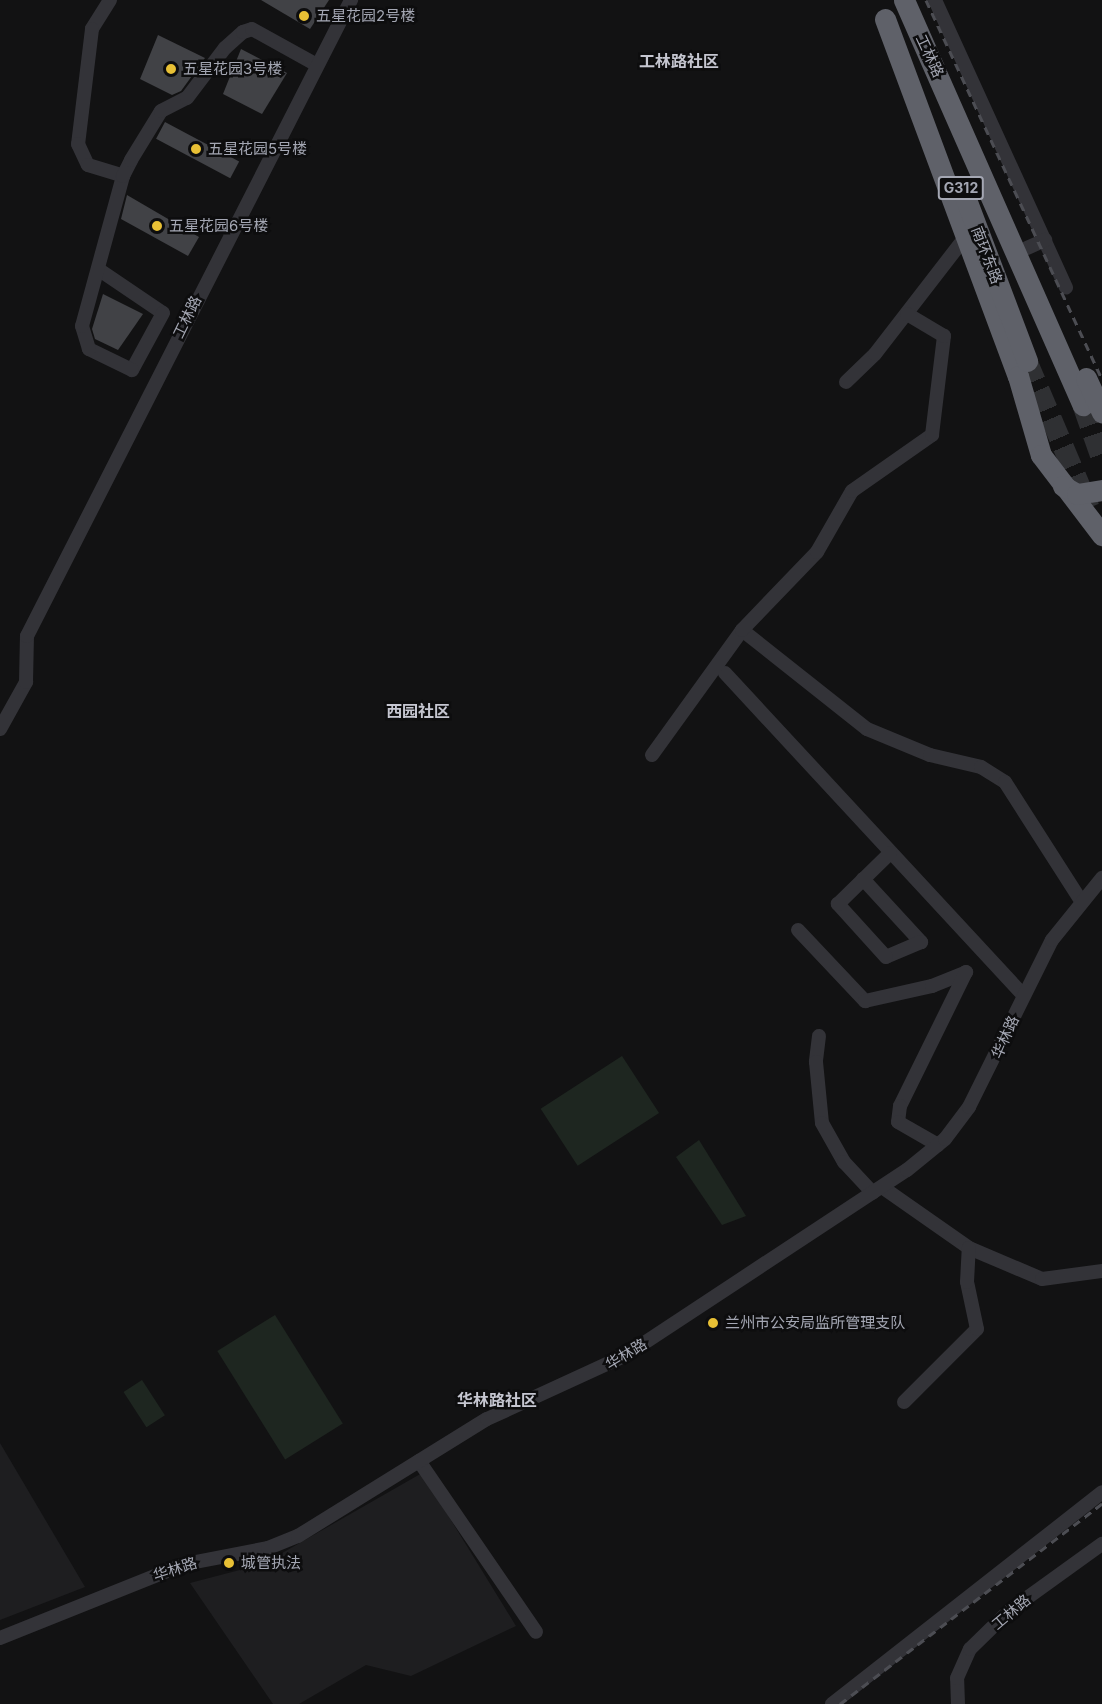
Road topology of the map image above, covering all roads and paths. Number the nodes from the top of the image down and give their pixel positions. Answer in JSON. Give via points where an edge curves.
{"nodes":[{"id":1,"x":110,"y":0,"type":"edge"},
{"id":2,"x":351,"y":0,"type":"edge"},
{"id":3,"x":904,"y":0,"type":"edge"},
{"id":4,"x":935,"y":0,"type":"edge"},
{"id":5,"x":881,"y":9,"type":"edge"},
{"id":6,"x":317,"y":65,"type":"junction"},
{"id":7,"x":955,"y":111,"type":"junction"},
{"id":8,"x":123,"y":177,"type":"junction"},
{"id":9,"x":964,"y":239,"type":"junction"},
{"id":10,"x":1036,"y":244,"type":"junction"},
{"id":11,"x":98,"y":269,"type":"junction"},
{"id":12,"x":1066,"y":288,"type":"dead end"},
{"id":13,"x":908,"y":314,"type":"junction"},
{"id":14,"x":1027,"y":361,"type":"tunnel mouth"},
{"id":15,"x":846,"y":382,"type":"dead end"},
{"id":16,"x":1093,"y":409,"type":"edge"},
{"id":17,"x":1058,"y":482,"type":"junction"},
{"id":18,"x":1102,"y":490,"type":"edge"},
{"id":19,"x":1102,"y":535,"type":"edge"},
{"id":20,"x":741,"y":630,"type":"junction"},
{"id":21,"x":725,"y":673,"type":"dead end"},
{"id":22,"x":0,"y":729,"type":"edge"},
{"id":23,"x":652,"y":755,"type":"dead end"},
{"id":24,"x":890,"y":852,"type":"junction"},
{"id":25,"x":1102,"y":878,"type":"edge"},
{"id":26,"x":863,"y":879,"type":"junction"},
{"id":27,"x":1081,"y":901,"type":"junction"},
{"id":28,"x":798,"y":930,"type":"dead end"},
{"id":29,"x":1023,"y":994,"type":"junction"},
{"id":30,"x":819,"y":1036,"type":"dead end"},
{"id":31,"x":938,"y":1144,"type":"junction"},
{"id":32,"x":878,"y":1190,"type":"junction"},
{"id":33,"x":969,"y":1248,"type":"junction"},
{"id":34,"x":1102,"y":1271,"type":"edge"},
{"id":35,"x":904,"y":1402,"type":"dead end"},
{"id":36,"x":419,"y":1461,"type":"junction"},
{"id":37,"x":1102,"y":1492,"type":"edge"},
{"id":38,"x":1102,"y":1544,"type":"edge"},
{"id":39,"x":536,"y":1632,"type":"dead end"},
{"id":40,"x":0,"y":1638,"type":"edge"},
{"id":41,"x":832,"y":1704,"type":"edge"},
{"id":42,"x":958,"y":1704,"type":"edge"}],
"edges":[{"from":1,"to":8,"type":"street","via":[[92,29],[78,144],[88,165]]},
{"from":2,"to":6,"type":"street","name":"工林路"},
{"from":3,"to":7,"type":"highway","name":"工林路","number":"G312"},
{"from":4,"to":10,"type":"street"},
{"from":5,"to":9,"type":"highway"},
{"from":5,"to":14,"type":"highway","name":"南环东路","number":"G312","via":[[925,93]]},
{"from":6,"to":8,"type":"street","via":[[252,29],[243,32],[225,48],[187,98],[161,111]]},
{"from":6,"to":22,"type":"street","name":"工林路","via":[[27,636],[26,682]]},
{"from":7,"to":10,"type":"highway","via":[[983,150]]},
{"from":7,"to":16,"type":"highway","name":"南环东路","number":"G312"},
{"from":8,"to":11,"type":"street"},
{"from":9,"to":13,"type":"street"},
{"from":9,"to":17,"type":"highway","via":[[1018,376],[1041,455]]},
{"from":10,"to":12,"type":"street"},
{"from":10,"to":16,"type":"highway"},
{"from":11,"to":11,"type":"street","via":[[82,326],[84,344],[132,370],[163,313]]},
{"from":13,"to":15,"type":"street"},
{"from":13,"to":20,"type":"street","via":[[944,336],[932,435],[852,491],[817,552]]},
{"from":17,"to":18,"type":"highway","via":[[1077,494]]},
{"from":17,"to":19,"type":"highway"},
{"from":20,"to":23,"type":"street"},
{"from":20,"to":27,"type":"street","via":[[867,729],[930,755],[981,766],[1005,782]]},
{"from":21,"to":24,"type":"street"},
{"from":24,"to":26,"type":"street"},
{"from":24,"to":29,"type":"street"},
{"from":25,"to":27,"type":"street","name":"华林路"},
{"from":26,"to":26,"type":"street","via":[[838,904],[886,957],[921,942]]},
{"from":27,"to":29,"type":"street","name":"华林路","via":[[1052,940]]},
{"from":28,"to":31,"type":"street","via":[[865,1001],[932,986],[966,972],[900,1106],[897,1122]]},
{"from":29,"to":31,"type":"street","name":"华林路","via":[[969,1107]]},
{"from":30,"to":32,"type":"street","via":[[822,1123],[844,1162]]},
{"from":31,"to":32,"type":"street","name":"华林路"},
{"from":32,"to":33,"type":"street"},
{"from":32,"to":36,"type":"street","name":"华林路","via":[[626,1355],[567,1386],[513,1405]]},
{"from":33,"to":34,"type":"street","via":[[1042,1279]]},
{"from":33,"to":35,"type":"street","via":[[967,1282],[976,1329]]},
{"from":36,"to":39,"type":"street"},
{"from":36,"to":40,"type":"street","name":"华林路","via":[[282,1544],[185,1564]]},
{"from":37,"to":41,"type":"street"},
{"from":38,"to":42,"type":"street","name":"工林路","via":[[1009,1611],[970,1649],[957,1678]]}]}
